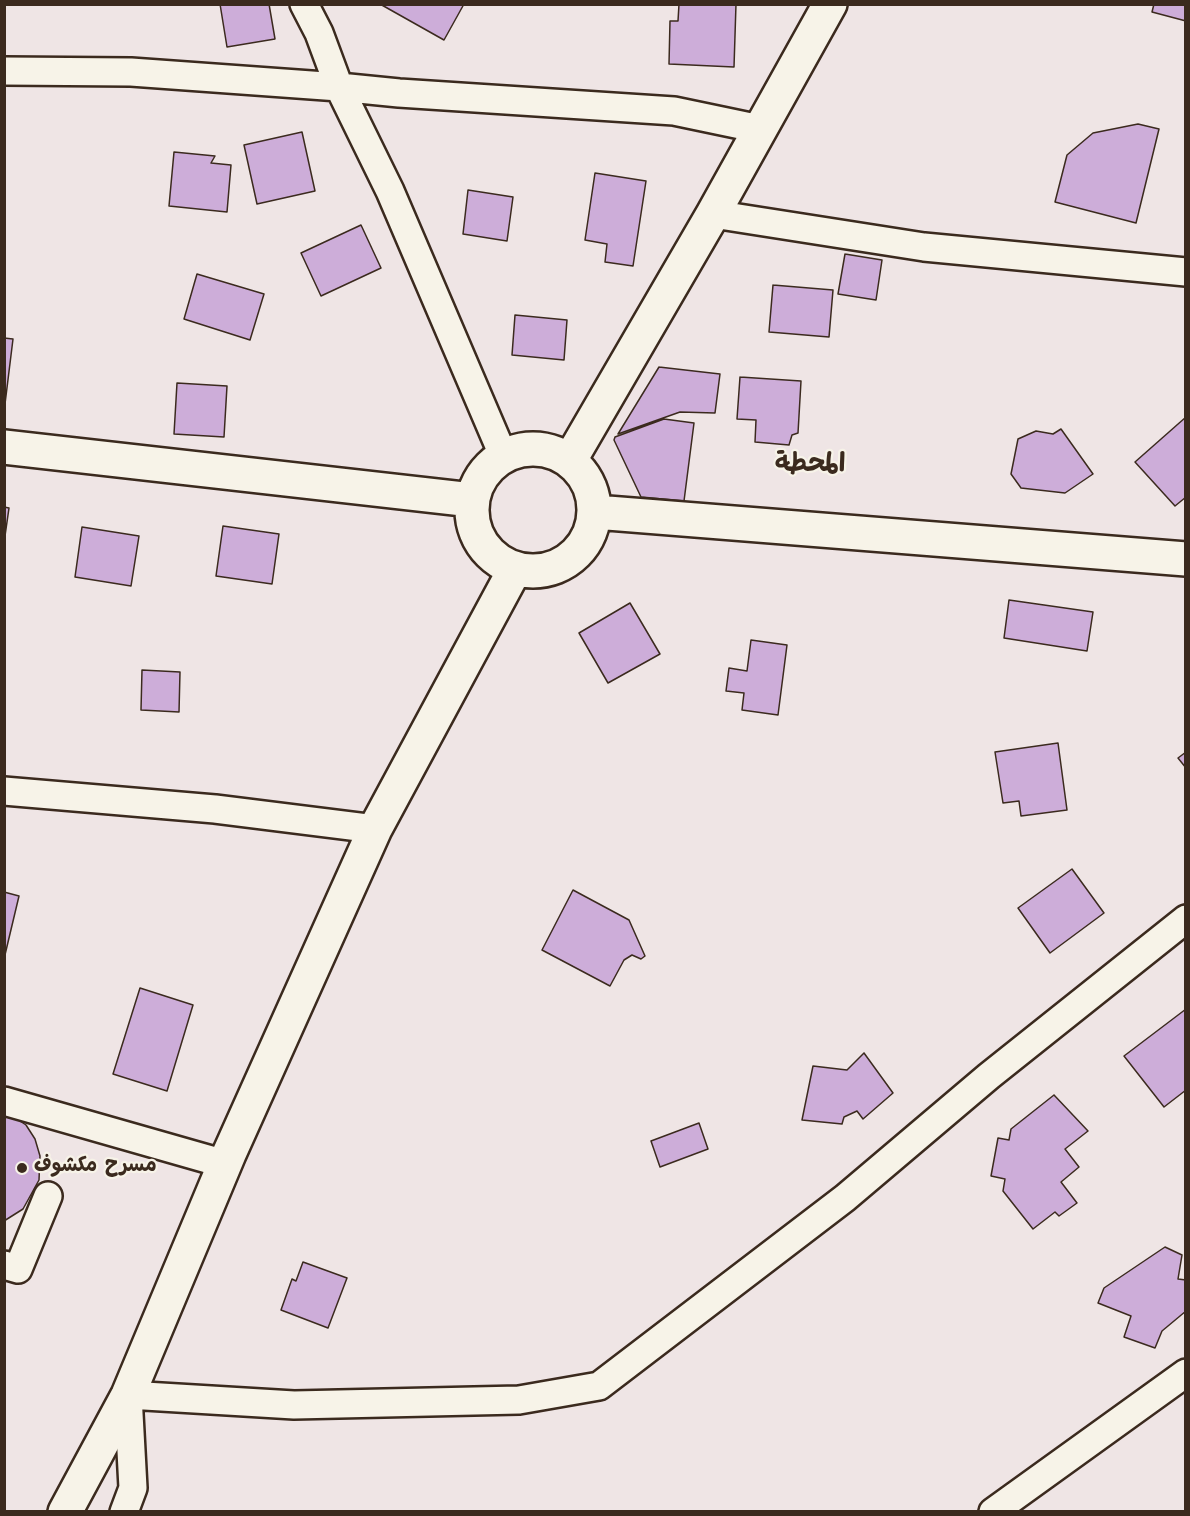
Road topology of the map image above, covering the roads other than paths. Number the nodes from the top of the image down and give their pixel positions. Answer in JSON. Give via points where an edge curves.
{"nodes":[{"id":1,"x":304,"y":4,"type":"edge"},
{"id":2,"x":830,"y":4,"type":"edge"},
{"id":3,"x":4,"y":71,"type":"edge"},
{"id":4,"x":339,"y":87,"type":"junction"},
{"id":5,"x":760,"y":129,"type":"junction"},
{"id":6,"x":714,"y":214,"type":"junction"},
{"id":7,"x":1185,"y":272,"type":"edge"},
{"id":8,"x":4,"y":447,"type":"edge"},
{"id":9,"x":503,"y":455,"type":"junction"},
{"id":10,"x":570,"y":460,"type":"junction"},
{"id":11,"x":472,"y":500,"type":"junction"},
{"id":12,"x":595,"y":512,"type":"junction"},
{"id":13,"x":1185,"y":559,"type":"edge"},
{"id":14,"x":515,"y":569,"type":"junction"},
{"id":15,"x":4,"y":791,"type":"edge"},
{"id":16,"x":375,"y":829,"type":"junction"},
{"id":17,"x":1185,"y":919,"type":"edge"},
{"id":18,"x":4,"y":1101,"type":"edge"},
{"id":19,"x":225,"y":1164,"type":"junction"},
{"id":20,"x":48,"y":1196,"type":"dead end"},
{"id":21,"x":4,"y":1265,"type":"edge"},
{"id":22,"x":1185,"y":1373,"type":"edge"},
{"id":23,"x":128,"y":1395,"type":"junction"},
{"id":24,"x":65,"y":1512,"type":"edge"},
{"id":25,"x":124,"y":1512,"type":"edge"},
{"id":26,"x":993,"y":1512,"type":"edge"}],
"edges":[{"from":1,"to":4,"type":"street","via":[[320,33]]},
{"from":2,"to":5,"type":"street"},
{"from":3,"to":4,"type":"street","via":[[131,72]]},
{"from":4,"to":5,"type":"street","via":[[674,111]]},
{"from":4,"to":9,"type":"street","via":[[390,191]]},
{"from":5,"to":6,"type":"street"},
{"from":6,"to":7,"type":"street","via":[[924,247]]},
{"from":6,"to":10,"type":"street"},
{"from":8,"to":11,"type":"street"},
{"from":9,"to":10,"type":"street","via":[[525,448],[549,450]]},
{"from":9,"to":11,"type":"street","via":[[482,474]]},
{"from":10,"to":12,"type":"street","via":[[584,474],[593,492]]},
{"from":11,"to":14,"type":"street","via":[[472,522],[480,542],[495,559]]},
{"from":12,"to":13,"type":"street"},
{"from":12,"to":14,"type":"street","via":[[590,534],[578,553],[559,566],[538,572]]},
{"from":14,"to":16,"type":"street"},
{"from":15,"to":16,"type":"street","via":[[215,809]]},
{"from":16,"to":19,"type":"street"},
{"from":17,"to":23,"type":"street","via":[[845,1198],[598,1386],[519,1400],[294,1405]]},
{"from":18,"to":19,"type":"street"},
{"from":19,"to":23,"type":"street"},
{"from":20,"to":21,"type":"street","via":[[18,1269]]},
{"from":22,"to":26,"type":"street"},
{"from":23,"to":24,"type":"street"},
{"from":23,"to":25,"type":"street","via":[[133,1488]]}]}
